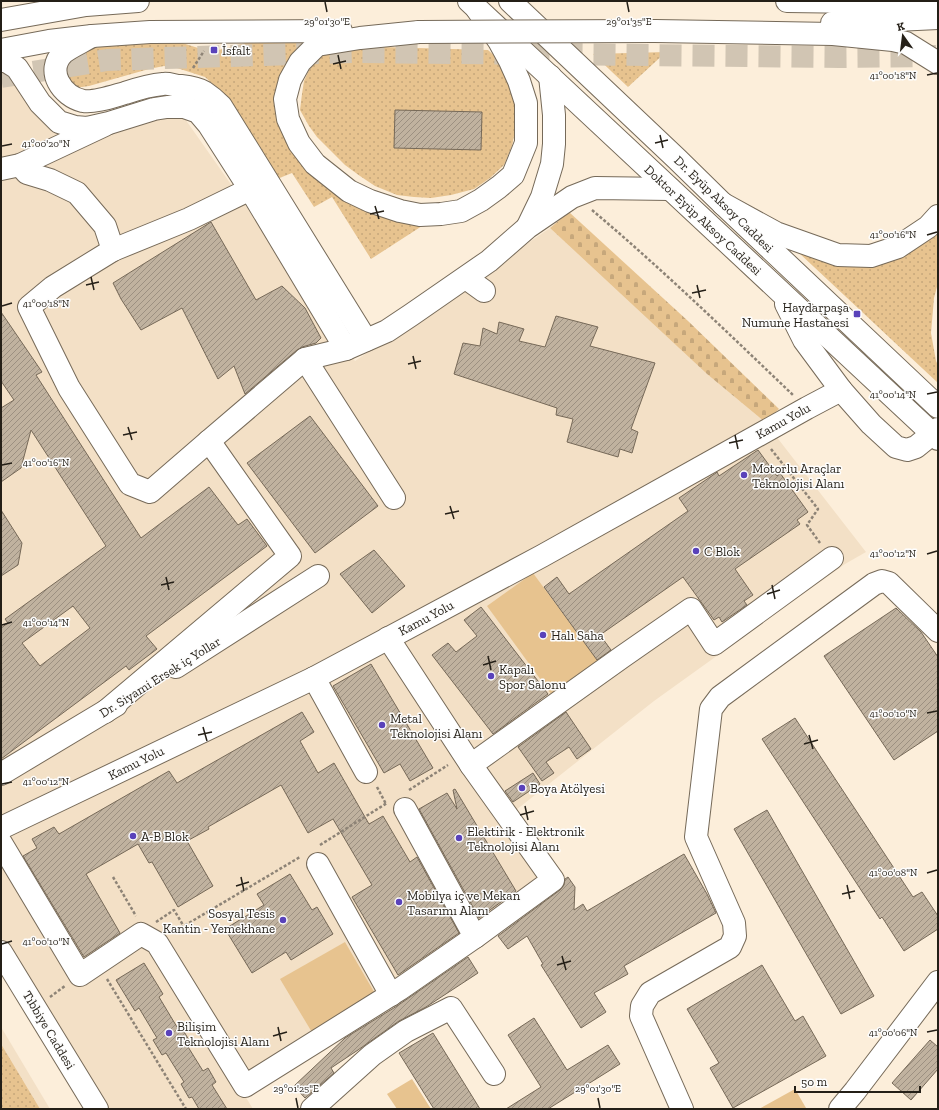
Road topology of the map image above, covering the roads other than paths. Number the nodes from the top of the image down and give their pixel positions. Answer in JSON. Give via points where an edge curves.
{"nodes":[{"id":1,"x":138,"y":1,"type":"edge"},
{"id":2,"x":510,"y":1,"type":"edge"},
{"id":3,"x":787,"y":1,"type":"edge"},
{"id":4,"x":938,"y":3,"type":"edge"},
{"id":5,"x":473,"y":5,"type":"edge"},
{"id":6,"x":938,"y":18,"type":"edge"},
{"id":7,"x":1,"y":20,"type":"edge"},
{"id":8,"x":655,"y":31,"type":"junction"},
{"id":9,"x":419,"y":32,"type":"junction"},
{"id":10,"x":92,"y":36,"type":"junction"},
{"id":11,"x":878,"y":38,"type":"junction"},
{"id":12,"x":1,"y":50,"type":"edge"},
{"id":13,"x":1,"y":61,"type":"edge"},
{"id":14,"x":938,"y":63,"type":"edge"},
{"id":15,"x":938,"y":74,"type":"edge"},
{"id":16,"x":550,"y":76,"type":"junction"},
{"id":17,"x":109,"y":123,"type":"junction"},
{"id":18,"x":10,"y":167,"type":"edge"},
{"id":19,"x":259,"y":185,"type":"junction"},
{"id":20,"x":670,"y":188,"type":"junction"},
{"id":21,"x":723,"y":204,"type":"junction"},
{"id":22,"x":938,"y":216,"type":"edge"},
{"id":23,"x":528,"y":227,"type":"junction"},
{"id":24,"x":113,"y":250,"type":"junction"},
{"id":25,"x":466,"y":278,"type":"junction"},
{"id":26,"x":484,"y":291,"type":"dead end"},
{"id":27,"x":780,"y":292,"type":"junction"},
{"id":28,"x":366,"y":340,"type":"junction"},
{"id":29,"x":346,"y":349,"type":"junction"},
{"id":30,"x":305,"y":359,"type":"junction"},
{"id":31,"x":841,"y":390,"type":"junction"},
{"id":32,"x":938,"y":406,"type":"edge"},
{"id":33,"x":936,"y":434,"type":"edge"},
{"id":34,"x":209,"y":441,"type":"junction"},
{"id":35,"x":394,"y":498,"type":"dead end"},
{"id":36,"x":832,"y":558,"type":"road end"},
{"id":37,"x":318,"y":576,"type":"dead end"},
{"id":38,"x":938,"y":631,"type":"edge"},
{"id":39,"x":388,"y":638,"type":"junction"},
{"id":40,"x":314,"y":678,"type":"junction"},
{"id":41,"x":105,"y":712,"type":"junction"},
{"id":42,"x":471,"y":765,"type":"junction"},
{"id":43,"x":1,"y":774,"type":"edge"},
{"id":44,"x":372,"y":780,"type":"road end"},
{"id":45,"x":396,"y":806,"type":"road end"},
{"id":46,"x":1,"y":828,"type":"edge"},
{"id":47,"x":1,"y":843,"type":"edge"},
{"id":48,"x":318,"y":864,"type":"dead end"},
{"id":49,"x":475,"y":937,"type":"junction"},
{"id":50,"x":1,"y":952,"type":"edge"},
{"id":51,"x":938,"y":982,"type":"edge"},
{"id":52,"x":391,"y":995,"type":"junction"},
{"id":53,"x":494,"y":1074,"type":"dead end"},
{"id":54,"x":97,"y":1109,"type":"edge"},
{"id":55,"x":312,"y":1109,"type":"edge"},
{"id":56,"x":682,"y":1109,"type":"edge"},
{"id":57,"x":840,"y":1109,"type":"edge"}],
"edges":[{"from":1,"to":7,"type":"main road","via":[[86,5]]},
{"from":2,"to":21,"type":"main road","name":"Dr. Eyüp Aksoy Caddesi"},
{"from":3,"to":4,"type":"main road"},
{"from":5,"to":9,"type":"main road","via":[[499,41],[519,81],[526,103],[526,143],[513,175],[481,200],[461,211],[420,215],[370,202],[349,191],[316,164],[299,143],[288,119],[285,99],[290,80],[300,62],[317,45]]},
{"from":5,"to":16,"type":"main road","name":"Doktor Eyüp Aksoy Caddesi"},
{"from":6,"to":8,"type":"main road"},
{"from":8,"to":9,"type":"main road","bridge":true},
{"from":8,"to":11,"type":"main road","via":[[833,34]]},
{"from":9,"to":10,"type":"main road","via":[[158,32]]},
{"from":10,"to":12,"type":"main road"},
{"from":10,"to":19,"type":"main road","via":[[64,53],[57,63],[55,76],[59,85],[68,94],[85,102],[164,84],[192,87],[204,92],[221,106]]},
{"from":11,"to":14,"type":"main road","via":[[906,43]]},
{"from":11,"to":15,"type":"main road","via":[[906,51]]},
{"from":13,"to":17,"type":"main road","via":[[6,61],[17,68],[40,102],[59,122],[87,128]]},
{"from":16,"to":20,"type":"main road","name":"Doktor Eyüp Aksoy Caddesi"},
{"from":16,"to":23,"type":"main road","via":[[554,115],[552,164],[542,197]]},
{"from":17,"to":18,"type":"main road"},
{"from":17,"to":19,"type":"main road","via":[[167,107],[184,107],[198,112]]},
{"from":18,"to":24,"type":"main road","via":[[50,180],[77,193],[105,226]]},
{"from":19,"to":24,"type":"main road","via":[[189,219]]},
{"from":19,"to":28,"type":"main road"},
{"from":19,"to":29,"type":"main road"},
{"from":20,"to":23,"type":"main road","via":[[595,188],[572,197]]},
{"from":20,"to":27,"type":"main road","name":"Doktor Eyüp Aksoy Caddesi"},
{"from":21,"to":22,"type":"main road","via":[[776,233],[838,255],[871,256],[898,247],[928,227]]},
{"from":21,"to":32,"type":"main road","name":"Dr. Eyüp Aksoy Caddesi"},
{"from":23,"to":25,"type":"main road"},
{"from":24,"to":34,"type":"main road","via":[[52,287],[29,307],[69,388],[130,484],[150,492]]},
{"from":25,"to":26,"type":"main road"},
{"from":25,"to":28,"type":"main road","via":[[387,331]]},
{"from":27,"to":31,"type":"main road","via":[[804,340]]},
{"from":27,"to":33,"type":"main road","name":"Doktor Eyüp Aksoy Caddesi"},
{"from":28,"to":29,"type":"main road"},
{"from":29,"to":30,"type":"main road"},
{"from":30,"to":34,"type":"main road"},
{"from":30,"to":35,"type":"main road"},
{"from":31,"to":33,"type":"main road","via":[[871,424],[896,447],[907,450]]},
{"from":31,"to":39,"type":"main road","name":"Kamu Yolu","via":[[542,556]]},
{"from":34,"to":41,"type":"main road","via":[[290,556]]},
{"from":36,"to":42,"type":"main road","via":[[714,644],[691,610]]},
{"from":37,"to":41,"type":"main road","name":"Dr. Siyami Ersek iç Yollar"},
{"from":38,"to":56,"type":"main road","via":[[889,583],[882,581],[874,584],[720,697],[711,709],[696,837],[734,923],[735,936],[730,947],[650,993],[642,1006],[641,1016]]},
{"from":39,"to":40,"type":"main road","name":"Kamu Yolu"},
{"from":39,"to":42,"type":"main road"},
{"from":40,"to":44,"type":"main road"},
{"from":40,"to":46,"type":"main road","name":"Kamu Yolu"},
{"from":41,"to":43,"type":"main road","name":"Dr. Siyami Ersek iç Yollar"},
{"from":42,"to":49,"type":"main road","via":[[553,880]]},
{"from":45,"to":49,"type":"main road"},
{"from":47,"to":52,"type":"main road","via":[[80,975],[141,934],[157,943],[245,1086]]},
{"from":48,"to":52,"type":"main road"},
{"from":49,"to":52,"type":"main road"},
{"from":50,"to":54,"type":"main road","name":"Tıbbiye Caddesi"},
{"from":51,"to":57,"type":"main road"},
{"from":53,"to":55,"type":"main road","via":[[450,1008],[406,1031],[372,1055]]}]}
